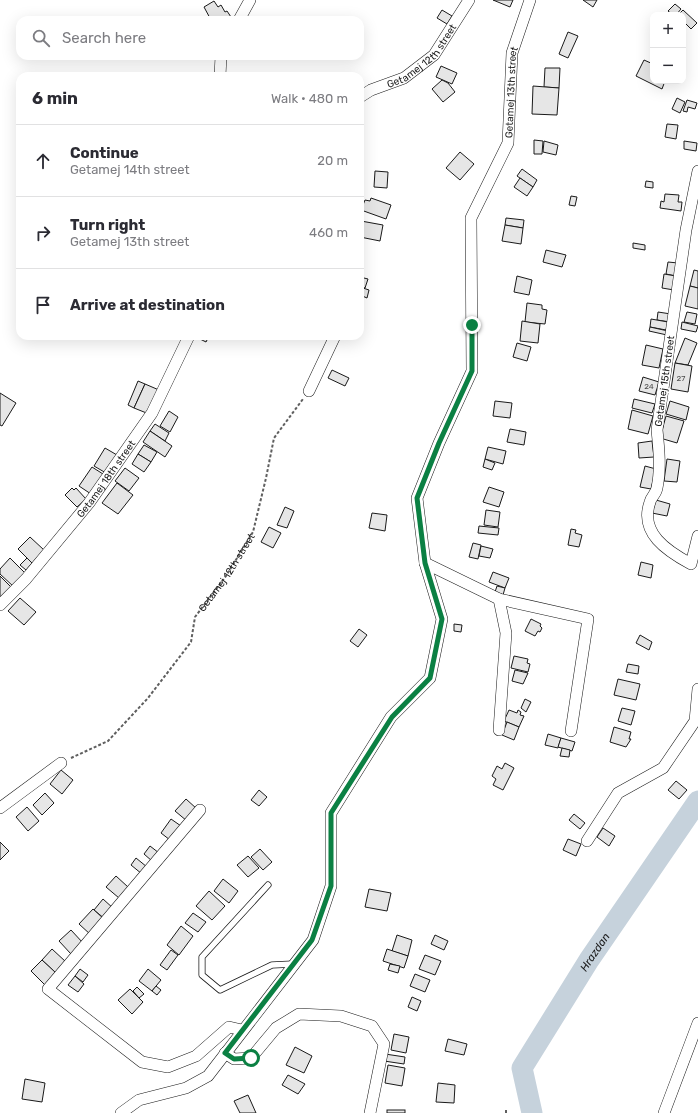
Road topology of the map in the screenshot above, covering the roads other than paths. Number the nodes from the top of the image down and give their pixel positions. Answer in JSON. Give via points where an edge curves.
{"nodes":[{"id":1,"x":250,"y":0,"type":"edge"},
{"id":2,"x":469,"y":0,"type":"edge"},
{"id":3,"x":530,"y":0,"type":"edge"},
{"id":4,"x":241,"y":16,"type":"edge"},
{"id":5,"x":221,"y":60,"type":"edge"},
{"id":6,"x":220,"y":72,"type":"edge"},
{"id":7,"x":364,"y":94,"type":"edge"},
{"id":8,"x":698,"y":171,"type":"edge"},
{"id":9,"x":186,"y":340,"type":"edge"},
{"id":10,"x":333,"y":340,"type":"edge"},
{"id":11,"x":309,"y":391,"type":"road end"},
{"id":12,"x":698,"y":536,"type":"edge"},
{"id":13,"x":425,"y":563,"type":"junction"},
{"id":14,"x":694,"y":567,"type":"edge"},
{"id":15,"x":499,"y":599,"type":"junction"},
{"id":16,"x":0,"y":605,"type":"edge"},
{"id":17,"x":698,"y":689,"type":"edge"},
{"id":18,"x":499,"y":730,"type":"dead end"},
{"id":19,"x":571,"y":731,"type":"dead end"},
{"id":20,"x":61,"y":763,"type":"road end"},
{"id":21,"x":0,"y":808,"type":"edge"},
{"id":22,"x":200,"y":810,"type":"dead end"},
{"id":23,"x":587,"y":841,"type":"dead end"},
{"id":24,"x":268,"y":885,"type":"dead end"},
{"id":25,"x":293,"y":964,"type":"junction"},
{"id":26,"x":698,"y":1023,"type":"edge"},
{"id":27,"x":242,"y":1030,"type":"junction"},
{"id":28,"x":225,"y":1053,"type":"junction"},
{"id":29,"x":122,"y":1113,"type":"edge"},
{"id":30,"x":370,"y":1113,"type":"edge"},
{"id":31,"x":664,"y":1113,"type":"edge"}],
"edges":[{"from":1,"to":4,"type":"street"},
{"from":2,"to":7,"type":"street","name":"Getamej 12th street","via":[[434,55],[404,78]]},
{"from":3,"to":13,"type":"street","name":"Getamej 13th street","via":[[512,53],[508,143],[470,218],[472,371],[417,498]]},
{"from":5,"to":6,"type":"street"},
{"from":8,"to":14,"type":"street","name":"Getamej 15th street","via":[[686,230],[657,430],[660,457],[657,490],[650,501],[647,522],[655,539],[672,554]]},
{"from":9,"to":16,"type":"street","name":"Getamej 18th street","via":[[152,413],[98,490],[26,579]]},
{"from":10,"to":11,"type":"street"},
{"from":12,"to":14,"type":"street","name":"Getamej 15th street"},
{"from":13,"to":15,"type":"street"},
{"from":13,"to":25,"type":"street","name":"Getamej 13th street","via":[[442,619],[430,678],[392,717],[331,813],[331,886],[312,940]]},
{"from":15,"to":18,"type":"street","via":[[506,633]]},
{"from":15,"to":19,"type":"street","via":[[588,619]]},
{"from":17,"to":23,"type":"street","via":[[695,720],[663,768],[618,793]]},
{"from":20,"to":21,"type":"street"},
{"from":22,"to":27,"type":"street","via":[[48,989],[142,1062],[168,1067],[196,1056],[229,1027]]},
{"from":24,"to":25,"type":"lane","via":[[202,957],[202,975],[220,990],[272,965]]},
{"from":25,"to":27,"type":"street","name":"Getamej 13th street"},
{"from":26,"to":31,"type":"street"},
{"from":27,"to":28,"type":"street","name":"Getamej 13th street"},
{"from":28,"to":29,"type":"street","name":"Getamej 13th street","via":[[208,1076],[186,1088],[139,1100]]},
{"from":28,"to":30,"type":"street","via":[[234,1059],[251,1058],[276,1028],[299,1014],[341,1016],[372,1026],[384,1044]]}]}
